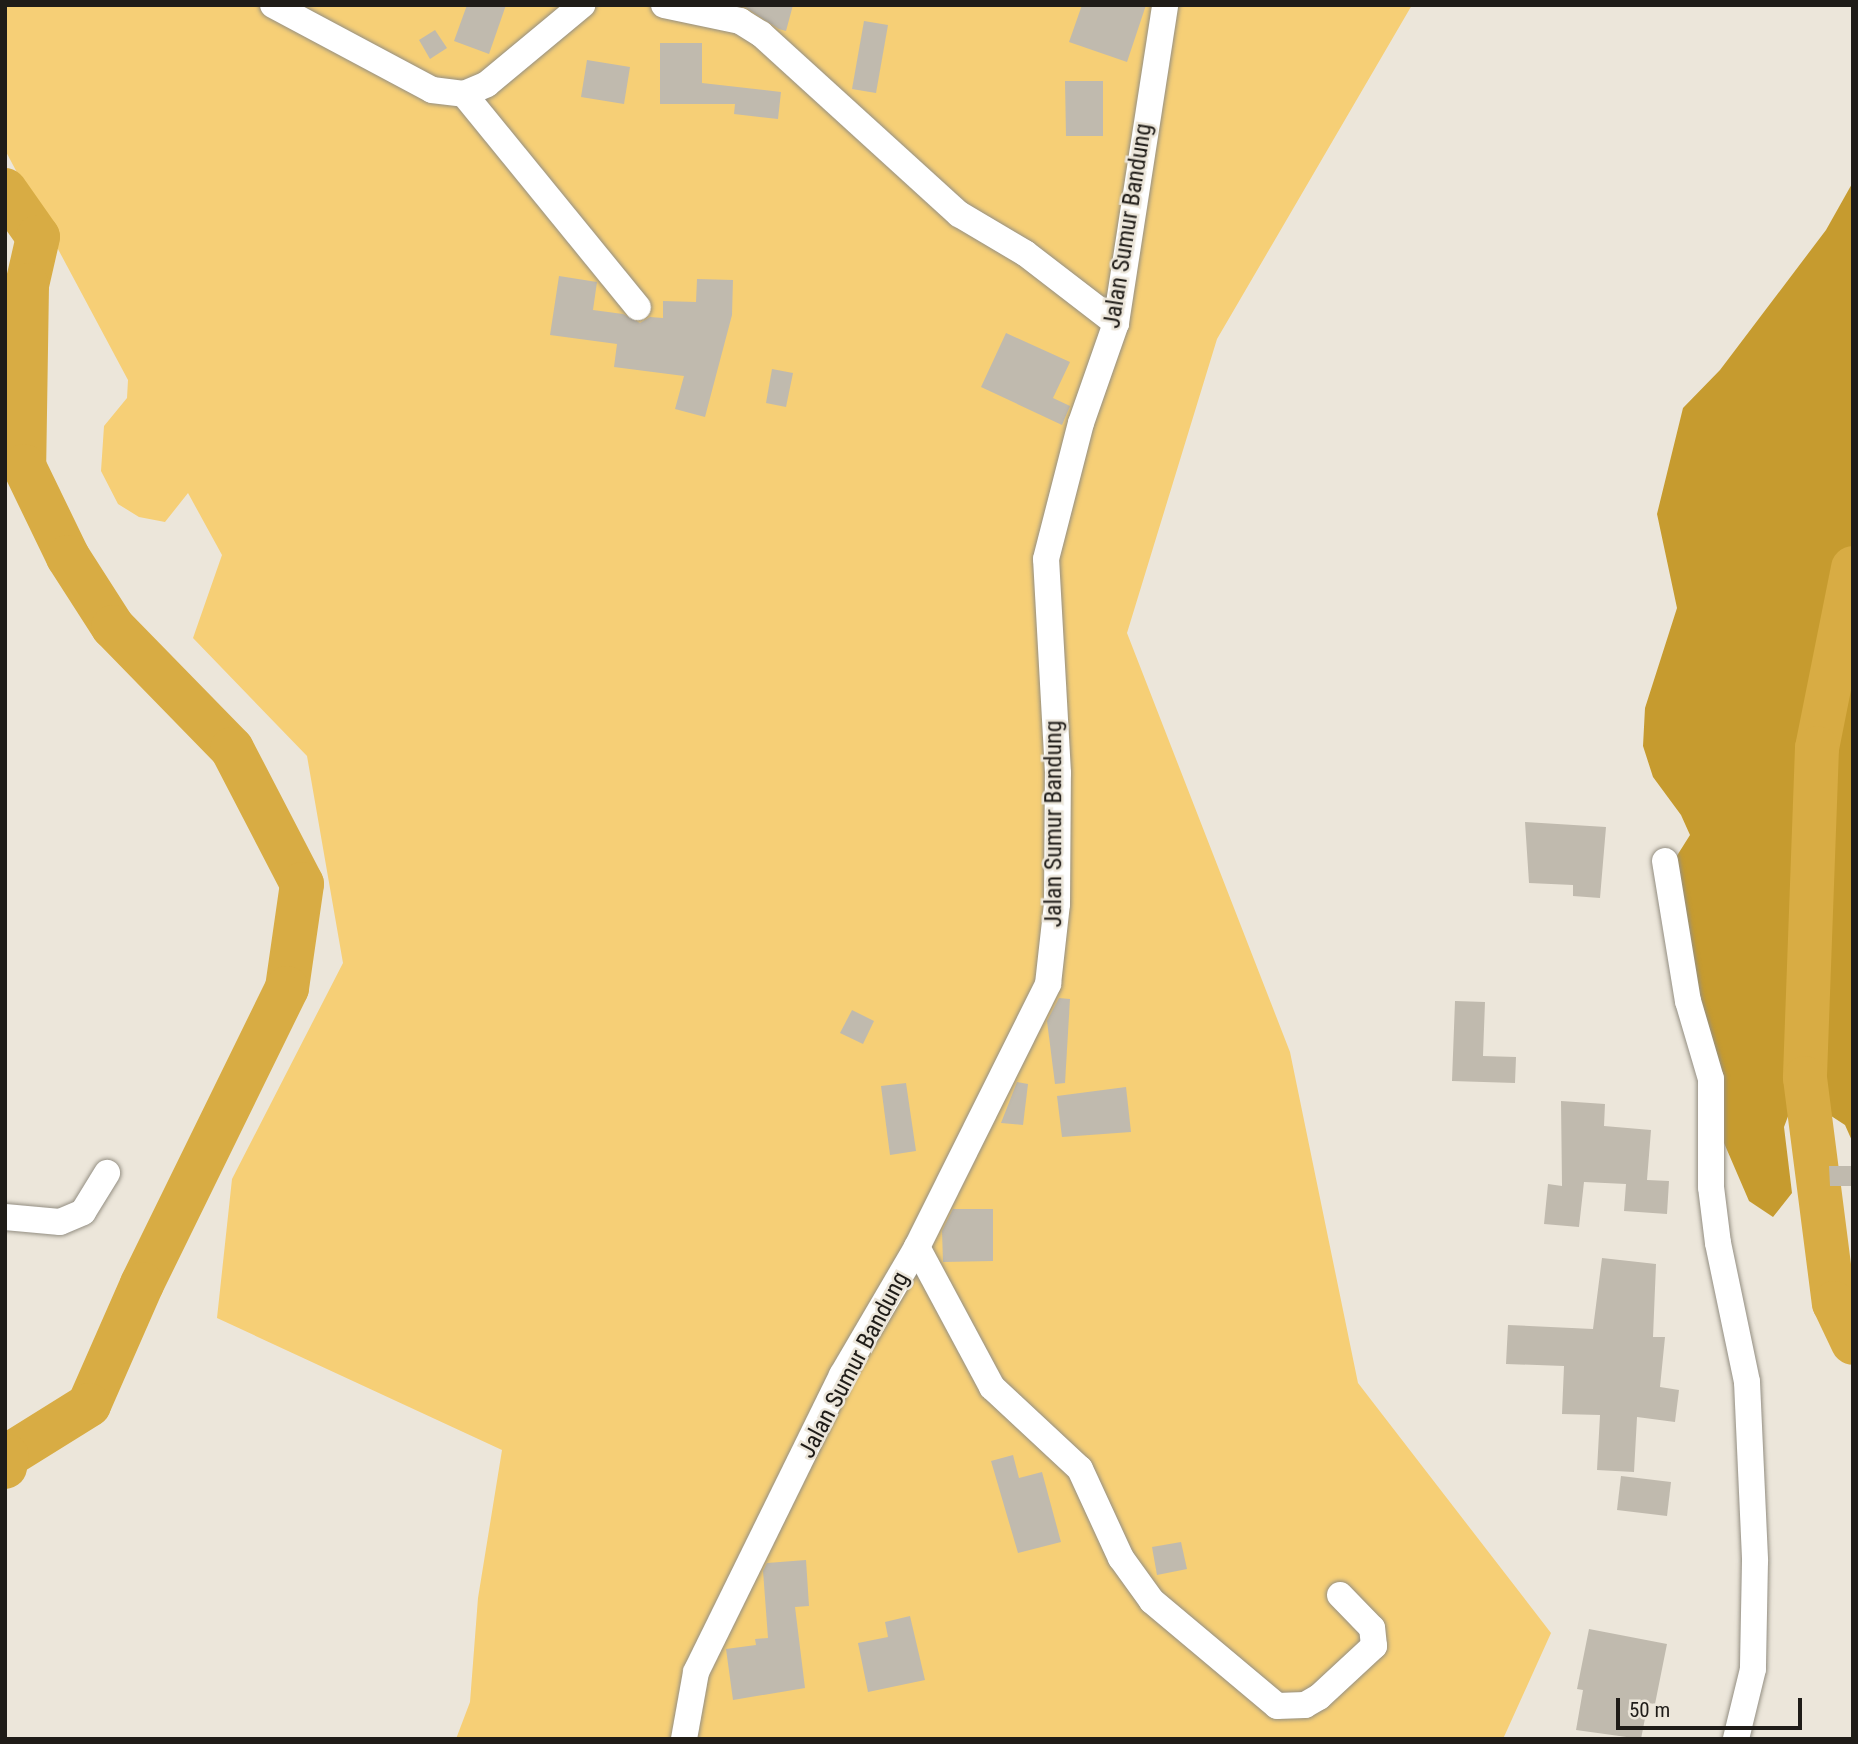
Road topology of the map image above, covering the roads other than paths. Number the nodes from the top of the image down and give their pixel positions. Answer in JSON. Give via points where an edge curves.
{"nodes":[{"id":1,"x":273,"y":5,"type":"edge"},
{"id":2,"x":582,"y":5,"type":"edge"},
{"id":3,"x":664,"y":5,"type":"edge"},
{"id":4,"x":1165,"y":5,"type":"edge"},
{"id":5,"x":464,"y":94,"type":"junction"},
{"id":6,"x":638,"y":307,"type":"dead end"},
{"id":7,"x":1115,"y":323,"type":"junction"},
{"id":8,"x":1665,"y":861,"type":"dead end"},
{"id":9,"x":107,"y":1173,"type":"dead end"},
{"id":10,"x":5,"y":1217,"type":"edge"},
{"id":11,"x":917,"y":1247,"type":"junction"},
{"id":12,"x":1340,"y":1595,"type":"dead end"},
{"id":13,"x":684,"y":1739,"type":"edge"},
{"id":14,"x":1736,"y":1739,"type":"edge"}],
"edges":[{"from":1,"to":5,"type":"street","via":[[432,90]]},
{"from":2,"to":5,"type":"street","via":[[487,84]]},
{"from":3,"to":7,"type":"street","via":[[740,21],[761,34],[959,214],[1025,253]]},
{"from":4,"to":7,"type":"street","name":"Jalan Sumur Bandung"},
{"from":5,"to":6,"type":"street"},
{"from":7,"to":11,"type":"street","name":"Jalan Sumur Bandung","via":[[1080,423],[1046,559],[1058,773],[1057,904],[1048,984]]},
{"from":8,"to":14,"type":"street","via":[[1688,1001],[1711,1079],[1711,1187],[1716,1232],[1747,1382],[1755,1561],[1753,1669]]},
{"from":9,"to":10,"type":"street","via":[[83,1212],[60,1222]]},
{"from":11,"to":12,"type":"street","via":[[992,1387],[1080,1469],[1121,1558],[1152,1601],[1277,1706],[1305,1705],[1319,1697],[1374,1646],[1372,1628]]},
{"from":11,"to":13,"type":"street","name":"Jalan Sumur Bandung","via":[[842,1375],[696,1672]]}]}
